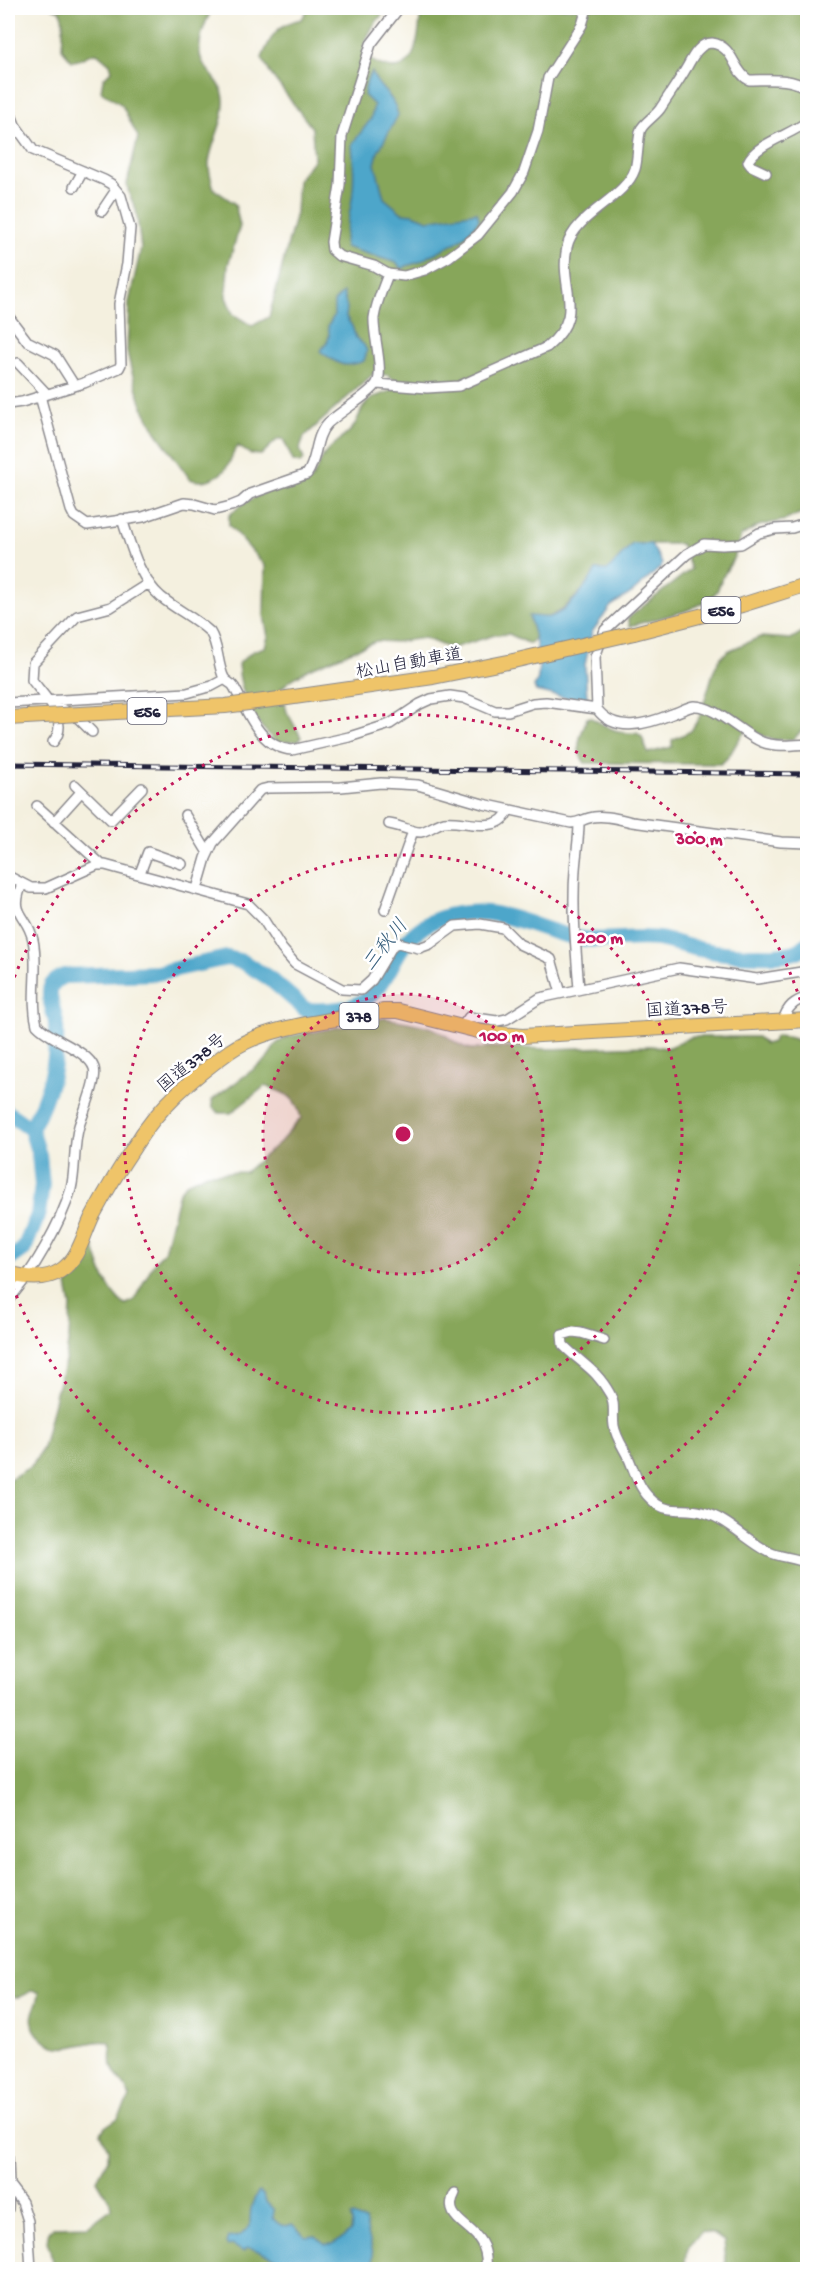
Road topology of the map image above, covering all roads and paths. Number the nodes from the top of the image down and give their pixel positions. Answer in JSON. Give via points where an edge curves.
{"nodes":[{"id":1,"x":399,"y":8,"type":"edge"},
{"id":2,"x":587,"y":8,"type":"edge"},
{"id":3,"x":807,"y":89,"type":"edge"},
{"id":4,"x":8,"y":112,"type":"edge"},
{"id":5,"x":807,"y":120,"type":"edge"},
{"id":6,"x":83,"y":171,"type":"junction"},
{"id":7,"x":766,"y":174,"type":"dead end"},
{"id":8,"x":74,"y":187,"type":"dead end"},
{"id":9,"x":116,"y":190,"type":"junction"},
{"id":10,"x":102,"y":211,"type":"dead end"},
{"id":11,"x":388,"y":274,"type":"junction"},
{"id":12,"x":8,"y":316,"type":"edge"},
{"id":13,"x":18,"y":363,"type":"dead end"},
{"id":14,"x":377,"y":384,"type":"junction"},
{"id":15,"x":74,"y":385,"type":"junction"},
{"id":16,"x":44,"y":395,"type":"junction"},
{"id":17,"x":8,"y":404,"type":"edge"},
{"id":18,"x":122,"y":519,"type":"junction"},
{"id":19,"x":807,"y":523,"type":"edge"},
{"id":20,"x":149,"y":583,"type":"junction"},
{"id":21,"x":807,"y":584,"type":"edge"},
{"id":22,"x":225,"y":679,"type":"junction"},
{"id":23,"x":50,"y":701,"type":"junction"},
{"id":24,"x":8,"y":703,"type":"edge"},
{"id":25,"x":597,"y":709,"type":"junction"},
{"id":26,"x":8,"y":718,"type":"edge"},
{"id":27,"x":92,"y":732,"type":"dead end"},
{"id":28,"x":53,"y":742,"type":"dead end"},
{"id":29,"x":807,"y":744,"type":"edge"},
{"id":30,"x":142,"y":788,"type":"dead end"},
{"id":31,"x":37,"y":806,"type":"dead end"},
{"id":32,"x":508,"y":810,"type":"junction"},
{"id":33,"x":185,"y":815,"type":"dead end"},
{"id":34,"x":54,"y":822,"type":"junction"},
{"id":35,"x":579,"y":823,"type":"junction"},
{"id":36,"x":389,"y":824,"type":"dead end"},
{"id":37,"x":413,"y":831,"type":"junction"},
{"id":38,"x":807,"y":843,"type":"edge"},
{"id":39,"x":208,"y":853,"type":"junction"},
{"id":40,"x":182,"y":864,"type":"dead end"},
{"id":41,"x":102,"y":865,"type":"junction"},
{"id":42,"x":140,"y":873,"type":"junction"},
{"id":43,"x":8,"y":876,"type":"edge"},
{"id":44,"x":22,"y":884,"type":"junction"},
{"id":45,"x":197,"y":889,"type":"junction"},
{"id":46,"x":385,"y":910,"type":"dead end"},
{"id":47,"x":807,"y":971,"type":"edge"},
{"id":48,"x":579,"y":989,"type":"junction"},
{"id":49,"x":561,"y":993,"type":"junction"},
{"id":50,"x":807,"y":997,"type":"edge"},
{"id":51,"x":807,"y":1020,"type":"edge"},
{"id":52,"x":783,"y":1021,"type":"junction"},
{"id":53,"x":461,"y":1028,"type":"junction"},
{"id":54,"x":10,"y":1273,"type":"edge"},
{"id":55,"x":26,"y":1278,"type":"junction"},
{"id":56,"x":8,"y":1300,"type":"edge"},
{"id":57,"x":604,"y":1340,"type":"dead end"},
{"id":58,"x":807,"y":1564,"type":"edge"},
{"id":59,"x":8,"y":2158,"type":"edge"},
{"id":60,"x":9,"y":2185,"type":"junction"},
{"id":61,"x":455,"y":2193,"type":"dead end"},
{"id":62,"x":8,"y":2209,"type":"edge"},
{"id":63,"x":31,"y":2270,"type":"edge"},
{"id":64,"x":486,"y":2270,"type":"edge"}],
"edges":[{"from":1,"to":11,"type":"street","via":[[371,44],[342,136],[340,185],[331,242],[332,250],[339,256]]},
{"from":2,"to":11,"type":"street","via":[[582,25],[548,78],[538,131],[513,192],[478,235],[449,257],[404,276]]},
{"from":3,"to":14,"type":"street","via":[[788,80],[749,80],[723,48],[705,44],[641,130],[633,175],[582,223],[567,244],[570,315],[559,337],[547,347],[459,386]]},
{"from":4,"to":6,"type":"street","via":[[33,150]]},
{"from":5,"to":7,"type":"street","via":[[750,158],[751,166]]},
{"from":6,"to":8,"type":"street"},
{"from":6,"to":9,"type":"street"},
{"from":9,"to":10,"type":"street"},
{"from":9,"to":15,"type":"street","via":[[130,228],[119,304],[121,364]]},
{"from":11,"to":14,"type":"street","via":[[374,319],[380,373]]},
{"from":12,"to":15,"type":"street","via":[[27,340],[55,355]]},
{"from":13,"to":16,"type":"street"},
{"from":14,"to":18,"type":"street","via":[[326,425],[307,474],[215,510],[183,503],[143,517]]},
{"from":15,"to":16,"type":"street"},
{"from":16,"to":17,"type":"street"},
{"from":16,"to":18,"type":"street","via":[[74,516],[87,525]]},
{"from":18,"to":20,"type":"street"},
{"from":19,"to":25,"type":"street","via":[[759,533],[741,544],[704,544],[687,554],[605,630],[595,657]]},
{"from":20,"to":22,"type":"street","via":[[160,596],[210,632]]},
{"from":20,"to":23,"type":"street","via":[[111,607],[77,616],[36,658],[32,680]]},
{"from":21,"to":26,"type":"highway","name":"松山自動車道","number":"E56","bridge":true,"via":[[634,633],[433,677],[225,706]]},
{"from":22,"to":23,"type":"street","via":[[187,693]]},
{"from":22,"to":25,"type":"street","via":[[234,686],[264,737],[282,750],[376,729],[431,699],[450,696],[495,711],[546,702]]},
{"from":23,"to":24,"type":"street"},
{"from":23,"to":27,"type":"street"},
{"from":23,"to":28,"type":"street","via":[[59,725]]},
{"from":25,"to":29,"type":"street","via":[[612,722],[641,724],[693,706],[708,708],[759,741]]},
{"from":30,"to":34,"type":"street","via":[[111,820],[78,789]]},
{"from":31,"to":34,"type":"street"},
{"from":32,"to":35,"type":"street"},
{"from":32,"to":37,"type":"street","via":[[498,824],[441,823],[422,832]]},
{"from":32,"to":39,"type":"street","via":[[418,784],[268,788],[260,790]]},
{"from":33,"to":39,"type":"street"},
{"from":34,"to":41,"type":"street"},
{"from":35,"to":38,"type":"street","via":[[590,818],[619,818]]},
{"from":35,"to":48,"type":"street","via":[[575,869]]},
{"from":36,"to":37,"type":"street"},
{"from":37,"to":46,"type":"street"},
{"from":39,"to":45,"type":"street"},
{"from":40,"to":42,"type":"street","via":[[148,852]]},
{"from":41,"to":42,"type":"street"},
{"from":41,"to":44,"type":"street","via":[[46,888]]},
{"from":42,"to":45,"type":"street"},
{"from":43,"to":44,"type":"street"},
{"from":44,"to":55,"type":"street","via":[[16,906],[32,938],[37,1025],[90,1061],[95,1074],[75,1140],[71,1187],[59,1221]]},
{"from":45,"to":49,"type":"street","via":[[248,904],[295,964],[342,989],[361,990],[372,980],[393,945],[419,948],[455,926],[480,924],[503,928],[519,944],[551,959]]},
{"from":47,"to":48,"type":"street","via":[[757,979],[679,968]]},
{"from":48,"to":49,"type":"street"},
{"from":49,"to":53,"type":"street","via":[[530,1003],[507,1019],[469,1017]]},
{"from":50,"to":52,"type":"street","via":[[790,1006]]},
{"from":51,"to":52,"type":"highway","name":"国道378号","number":"378"},
{"from":52,"to":53,"type":"highway","name":"国道378号","number":"378","via":[[522,1036]]},
{"from":53,"to":55,"type":"highway","name":"国道378号","number":"378","via":[[398,1011],[383,1011],[283,1030],[241,1044],[200,1074],[158,1113],[133,1147],[73,1259],[52,1276]]},
{"from":54,"to":55,"type":"highway","name":"国道378号","number":"378"},
{"from":55,"to":56,"type":"street"},
{"from":57,"to":58,"type":"street","via":[[573,1332],[562,1335],[561,1340],[603,1380],[612,1396],[614,1427],[639,1487],[647,1496],[663,1508],[702,1512],[717,1518],[769,1552]]},
{"from":59,"to":60,"type":"street"},
{"from":60,"to":62,"type":"street"},
{"from":60,"to":63,"type":"street","via":[[22,2202],[28,2221]]},
{"from":61,"to":64,"type":"street","via":[[451,2210],[481,2240]]}]}
